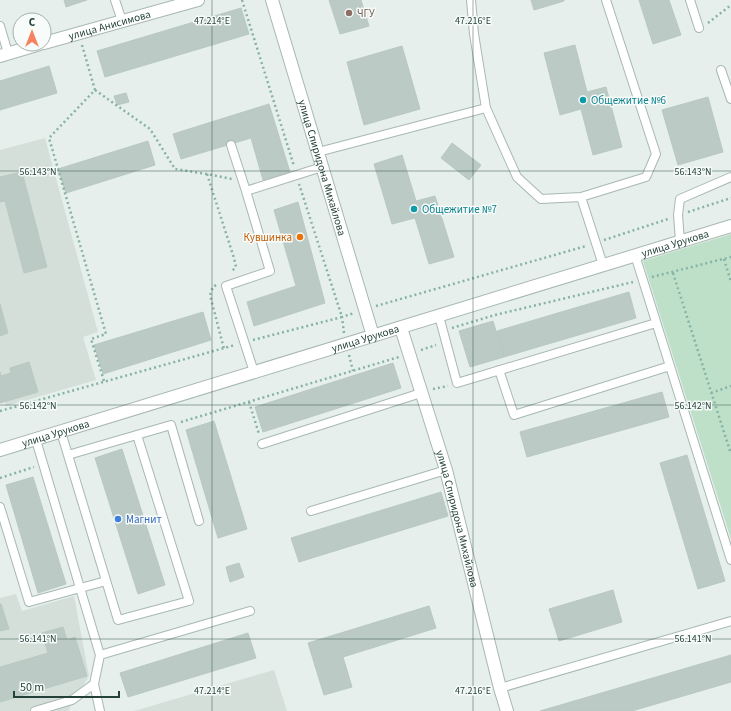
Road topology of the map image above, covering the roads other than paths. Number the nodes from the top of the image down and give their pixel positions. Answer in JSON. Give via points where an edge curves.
{"nodes":[{"id":1,"x":115,"y":0,"type":"edge"},
{"id":2,"x":198,"y":0,"type":"edge"},
{"id":3,"x":272,"y":0,"type":"edge"},
{"id":4,"x":471,"y":0,"type":"edge"},
{"id":5,"x":606,"y":0,"type":"edge"},
{"id":6,"x":690,"y":0,"type":"edge"},
{"id":7,"x":122,"y":21,"type":"junction"},
{"id":8,"x":0,"y":26,"type":"edge"},
{"id":9,"x":699,"y":28,"type":"road end"},
{"id":10,"x":52,"y":41,"type":"edge"},
{"id":11,"x":4,"y":54,"type":"edge"},
{"id":12,"x":720,"y":70,"type":"dead end"},
{"id":13,"x":731,"y":99,"type":"edge"},
{"id":14,"x":486,"y":108,"type":"junction"},
{"id":15,"x":231,"y":145,"type":"dead end"},
{"id":16,"x":318,"y":152,"type":"junction"},
{"id":17,"x":322,"y":167,"type":"junction"},
{"id":18,"x":731,"y":177,"type":"edge"},
{"id":19,"x":246,"y":191,"type":"junction"},
{"id":20,"x":581,"y":197,"type":"junction"},
{"id":21,"x":731,"y":226,"type":"edge"},
{"id":22,"x":680,"y":241,"type":"junction"},
{"id":23,"x":635,"y":255,"type":"junction"},
{"id":24,"x":603,"y":265,"type":"junction"},
{"id":25,"x":439,"y":316,"type":"junction"},
{"id":26,"x":656,"y":323,"type":"junction"},
{"id":27,"x":400,"y":328,"type":"junction"},
{"id":28,"x":373,"y":336,"type":"junction"},
{"id":29,"x":670,"y":366,"type":"junction"},
{"id":30,"x":499,"y":370,"type":"junction"},
{"id":31,"x":254,"y":372,"type":"junction"},
{"id":32,"x":421,"y":393,"type":"junction"},
{"id":33,"x":61,"y":432,"type":"junction"},
{"id":34,"x":137,"y":435,"type":"junction"},
{"id":35,"x":36,"y":440,"type":"junction"},
{"id":36,"x":262,"y":444,"type":"road end"},
{"id":37,"x":0,"y":450,"type":"edge"},
{"id":38,"x":68,"y":455,"type":"junction"},
{"id":39,"x":446,"y":470,"type":"junction"},
{"id":40,"x":0,"y":507,"type":"edge"},
{"id":41,"x":311,"y":511,"type":"dead end"},
{"id":42,"x":200,"y":521,"type":"dead end"},
{"id":43,"x":2,"y":524,"type":"edge"},
{"id":44,"x":731,"y":560,"type":"edge"},
{"id":45,"x":106,"y":581,"type":"junction"},
{"id":46,"x":80,"y":588,"type":"junction"},
{"id":47,"x":250,"y":611,"type":"dead end"},
{"id":48,"x":731,"y":621,"type":"edge"},
{"id":49,"x":100,"y":655,"type":"junction"},
{"id":50,"x":94,"y":684,"type":"junction"},
{"id":51,"x":500,"y":688,"type":"junction"},
{"id":52,"x":35,"y":711,"type":"edge"},
{"id":53,"x":100,"y":711,"type":"edge"},
{"id":54,"x":507,"y":711,"type":"edge"}],
"edges":[{"from":1,"to":7,"type":"lane"},
{"from":2,"to":7,"type":"street","name":"улица Анисимова"},
{"from":3,"to":16,"type":"street","name":"улица Спиридона Михайлова"},
{"from":4,"to":14,"type":"lane"},
{"from":5,"to":20,"type":"lane","via":[[656,154],[646,177]]},
{"from":6,"to":9,"type":"lane"},
{"from":7,"to":10,"type":"street","name":"улица Анисимова"},
{"from":8,"to":11,"type":"lane"},
{"from":12,"to":13,"type":"lane"},
{"from":14,"to":16,"type":"lane"},
{"from":14,"to":20,"type":"lane","via":[[521,181],[541,199]]},
{"from":15,"to":19,"type":"lane"},
{"from":16,"to":17,"type":"street","name":"улица Спиридона Михайлова"},
{"from":17,"to":19,"type":"lane"},
{"from":17,"to":28,"type":"street","name":"улица Спиридона Михайлова"},
{"from":18,"to":22,"type":"lane","via":[[680,199]]},
{"from":19,"to":31,"type":"lane","via":[[270,271],[226,286]]},
{"from":20,"to":24,"type":"lane"},
{"from":21,"to":22,"type":"street","name":"улица Урукова"},
{"from":22,"to":23,"type":"street","name":"улица Урукова"},
{"from":23,"to":24,"type":"street","name":"улица Урукова"},
{"from":23,"to":26,"type":"lane"},
{"from":24,"to":25,"type":"street","name":"улица Урукова"},
{"from":25,"to":27,"type":"street","name":"улица Урукова"},
{"from":25,"to":30,"type":"lane","via":[[457,383]]},
{"from":26,"to":29,"type":"lane"},
{"from":26,"to":30,"type":"lane"},
{"from":27,"to":28,"type":"street","name":"улица Урукова"},
{"from":27,"to":32,"type":"street","name":"улица Спиридона Михайлова"},
{"from":28,"to":31,"type":"street","name":"улица Урукова"},
{"from":29,"to":30,"type":"lane","via":[[514,415]]},
{"from":29,"to":44,"type":"lane"},
{"from":31,"to":33,"type":"street","name":"улица Урукова"},
{"from":32,"to":36,"type":"lane"},
{"from":32,"to":39,"type":"street","name":"улица Спиридона Михайлова"},
{"from":33,"to":35,"type":"street","name":"улица Урукова"},
{"from":33,"to":38,"type":"lane"},
{"from":34,"to":38,"type":"lane"},
{"from":34,"to":42,"type":"lane","via":[[171,425]]},
{"from":34,"to":45,"type":"lane","via":[[189,601],[118,620]]},
{"from":35,"to":37,"type":"street","name":"улица Урукова"},
{"from":35,"to":46,"type":"lane"},
{"from":38,"to":45,"type":"lane"},
{"from":39,"to":41,"type":"lane"},
{"from":39,"to":51,"type":"street","name":"улица Спиридона Михайлова"},
{"from":40,"to":43,"type":"lane"},
{"from":43,"to":46,"type":"lane","via":[[29,602]]},
{"from":45,"to":46,"type":"lane"},
{"from":46,"to":49,"type":"lane"},
{"from":47,"to":49,"type":"lane"},
{"from":48,"to":51,"type":"lane"},
{"from":49,"to":50,"type":"lane"},
{"from":50,"to":52,"type":"lane","via":[[72,700]]},
{"from":50,"to":53,"type":"lane"},
{"from":51,"to":54,"type":"street","name":"улица Спиридона Михайлова"}]}
